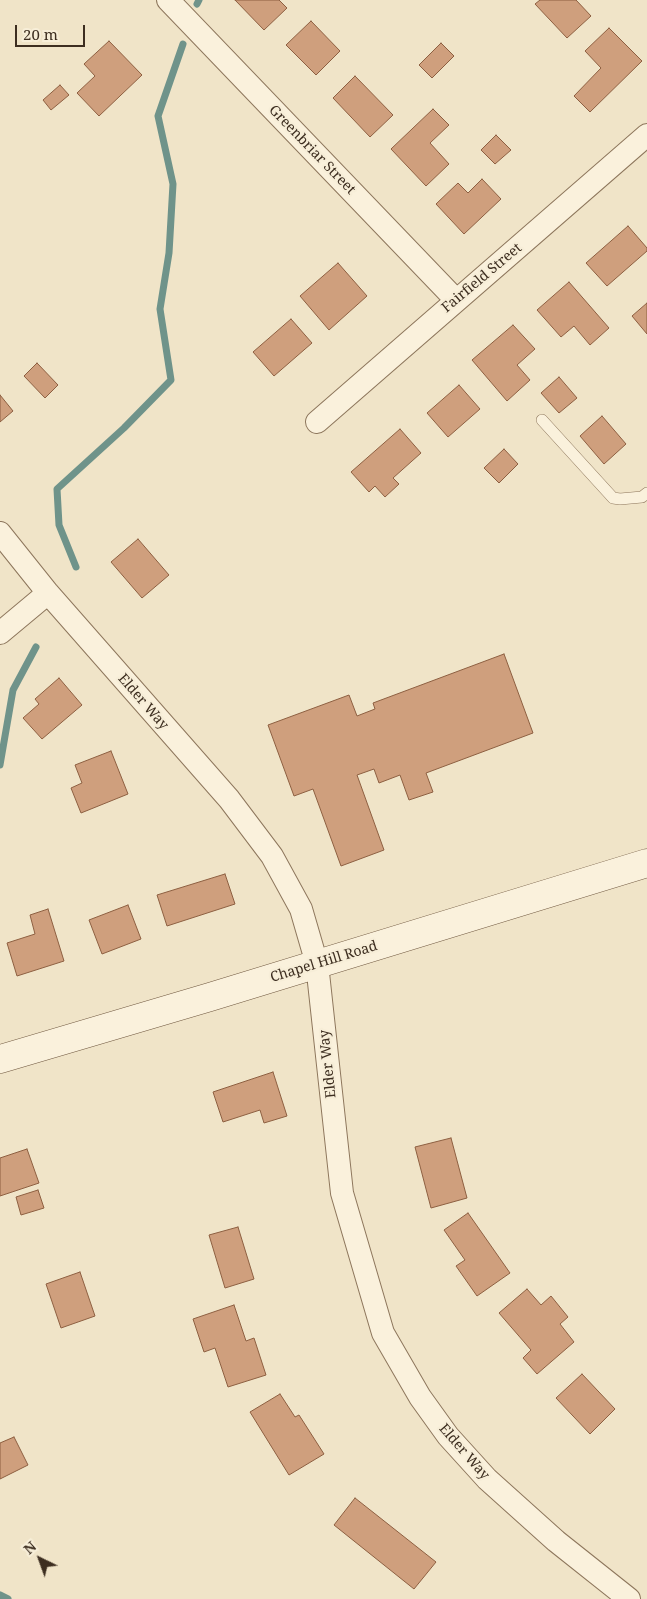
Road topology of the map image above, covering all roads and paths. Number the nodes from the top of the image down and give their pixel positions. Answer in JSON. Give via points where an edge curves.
{"nodes":[{"id":1,"x":168,"y":0,"type":"edge"},
{"id":2,"x":647,"y":135,"type":"edge"},
{"id":3,"x":456,"y":300,"type":"junction"},
{"id":4,"x":542,"y":420,"type":"dead end"},
{"id":5,"x":317,"y":422,"type":"dead end"},
{"id":6,"x":647,"y":493,"type":"edge"},
{"id":7,"x":0,"y":533,"type":"edge"},
{"id":8,"x":48,"y":593,"type":"junction"},
{"id":9,"x":0,"y":634,"type":"edge"},
{"id":10,"x":647,"y":863,"type":"edge"},
{"id":11,"x":318,"y":964,"type":"junction"},
{"id":12,"x":0,"y":1059,"type":"edge"},
{"id":13,"x":629,"y":1599,"type":"edge"}],
"edges":[{"from":1,"to":3,"type":"street","name":"Greenbriar Street"},
{"from":2,"to":3,"type":"street","name":"Fairfield Street"},
{"from":3,"to":5,"type":"street","name":"Fairfield Street"},
{"from":4,"to":6,"type":"lane","via":[[613,498],[642,497]]},
{"from":7,"to":8,"type":"street","name":"Elder Way"},
{"from":8,"to":9,"type":"street"},
{"from":8,"to":11,"type":"street","name":"Elder Way","via":[[229,799],[272,856],[301,909]]},
{"from":10,"to":11,"type":"main road","name":"Chapel Hill Road"},
{"from":11,"to":12,"type":"main road","name":"Chapel Hill Road"},
{"from":11,"to":13,"type":"street","name":"Elder Way","via":[[342,1192],[383,1333],[420,1397],[448,1436],[487,1478],[556,1541]]}]}
